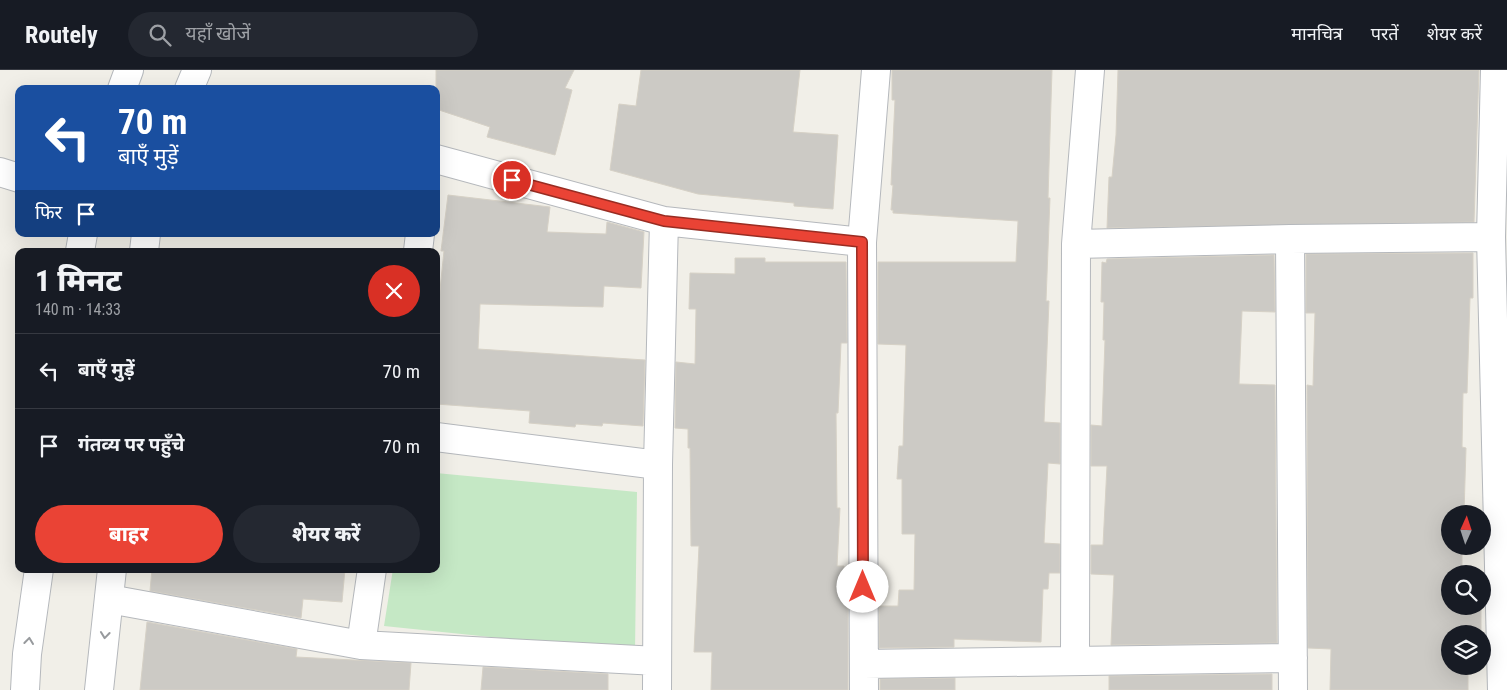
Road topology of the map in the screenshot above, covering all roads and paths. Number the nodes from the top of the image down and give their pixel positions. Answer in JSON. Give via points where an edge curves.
{"nodes":[{"id":1,"x":129,"y":70,"type":"edge"},
{"id":2,"x":197,"y":70,"type":"edge"},
{"id":3,"x":876,"y":70,"type":"edge"},
{"id":4,"x":1090,"y":70,"type":"edge"},
{"id":5,"x":1495,"y":70,"type":"edge"},
{"id":6,"x":123,"y":85,"type":"edge"},
{"id":7,"x":191,"y":85,"type":"edge"},
{"id":8,"x":440,"y":160,"type":"edge"},
{"id":9,"x":0,"y":172,"type":"edge"},
{"id":10,"x":15,"y":177,"type":"edge"},
{"id":11,"x":664,"y":221,"type":"junction"},
{"id":12,"x":1491,"y":237,"type":"junction"},
{"id":13,"x":1290,"y":239,"type":"junction"},
{"id":14,"x":862,"y":242,"type":"junction"},
{"id":15,"x":1076,"y":244,"type":"junction"},
{"id":16,"x":440,"y":438,"type":"edge"},
{"id":17,"x":658,"y":465,"type":"junction"},
{"id":18,"x":37,"y":573,"type":"edge"},
{"id":19,"x":112,"y":573,"type":"edge"},
{"id":20,"x":371,"y":573,"type":"edge"},
{"id":21,"x":109,"y":599,"type":"junction"},
{"id":22,"x":361,"y":645,"type":"junction"},
{"id":23,"x":1293,"y":658,"type":"junction"},
{"id":24,"x":1075,"y":660,"type":"junction"},
{"id":25,"x":657,"y":661,"type":"junction"},
{"id":26,"x":864,"y":677,"type":"edge"},
{"id":27,"x":25,"y":690,"type":"edge"},
{"id":28,"x":99,"y":690,"type":"edge"},
{"id":29,"x":657,"y":690,"type":"edge"},
{"id":30,"x":1293,"y":690,"type":"edge"},
{"id":31,"x":1502,"y":690,"type":"edge"}],
"edges":[{"from":1,"to":6,"type":"street"},
{"from":2,"to":7,"type":"street"},
{"from":3,"to":14,"type":"street"},
{"from":4,"to":15,"type":"street"},
{"from":5,"to":12,"type":"street"},
{"from":8,"to":11,"type":"street"},
{"from":9,"to":10,"type":"street"},
{"from":11,"to":14,"type":"street"},
{"from":11,"to":17,"type":"street"},
{"from":12,"to":13,"type":"street"},
{"from":12,"to":31,"type":"street"},
{"from":13,"to":15,"type":"street"},
{"from":13,"to":23,"type":"street"},
{"from":14,"to":26,"type":"street"},
{"from":15,"to":24,"type":"street"},
{"from":16,"to":17,"type":"street"},
{"from":17,"to":25,"type":"street"},
{"from":27,"to":18,"type":"street","one_way":true},
{"from":19,"to":21,"type":"street"},
{"from":20,"to":22,"type":"street"},
{"from":21,"to":22,"type":"street"},
{"from":21,"to":28,"type":"street","one_way":true},
{"from":22,"to":25,"type":"street"},
{"from":23,"to":24,"type":"street"},
{"from":23,"to":30,"type":"street"},
{"from":24,"to":26,"type":"street"},
{"from":25,"to":29,"type":"street"}]}
